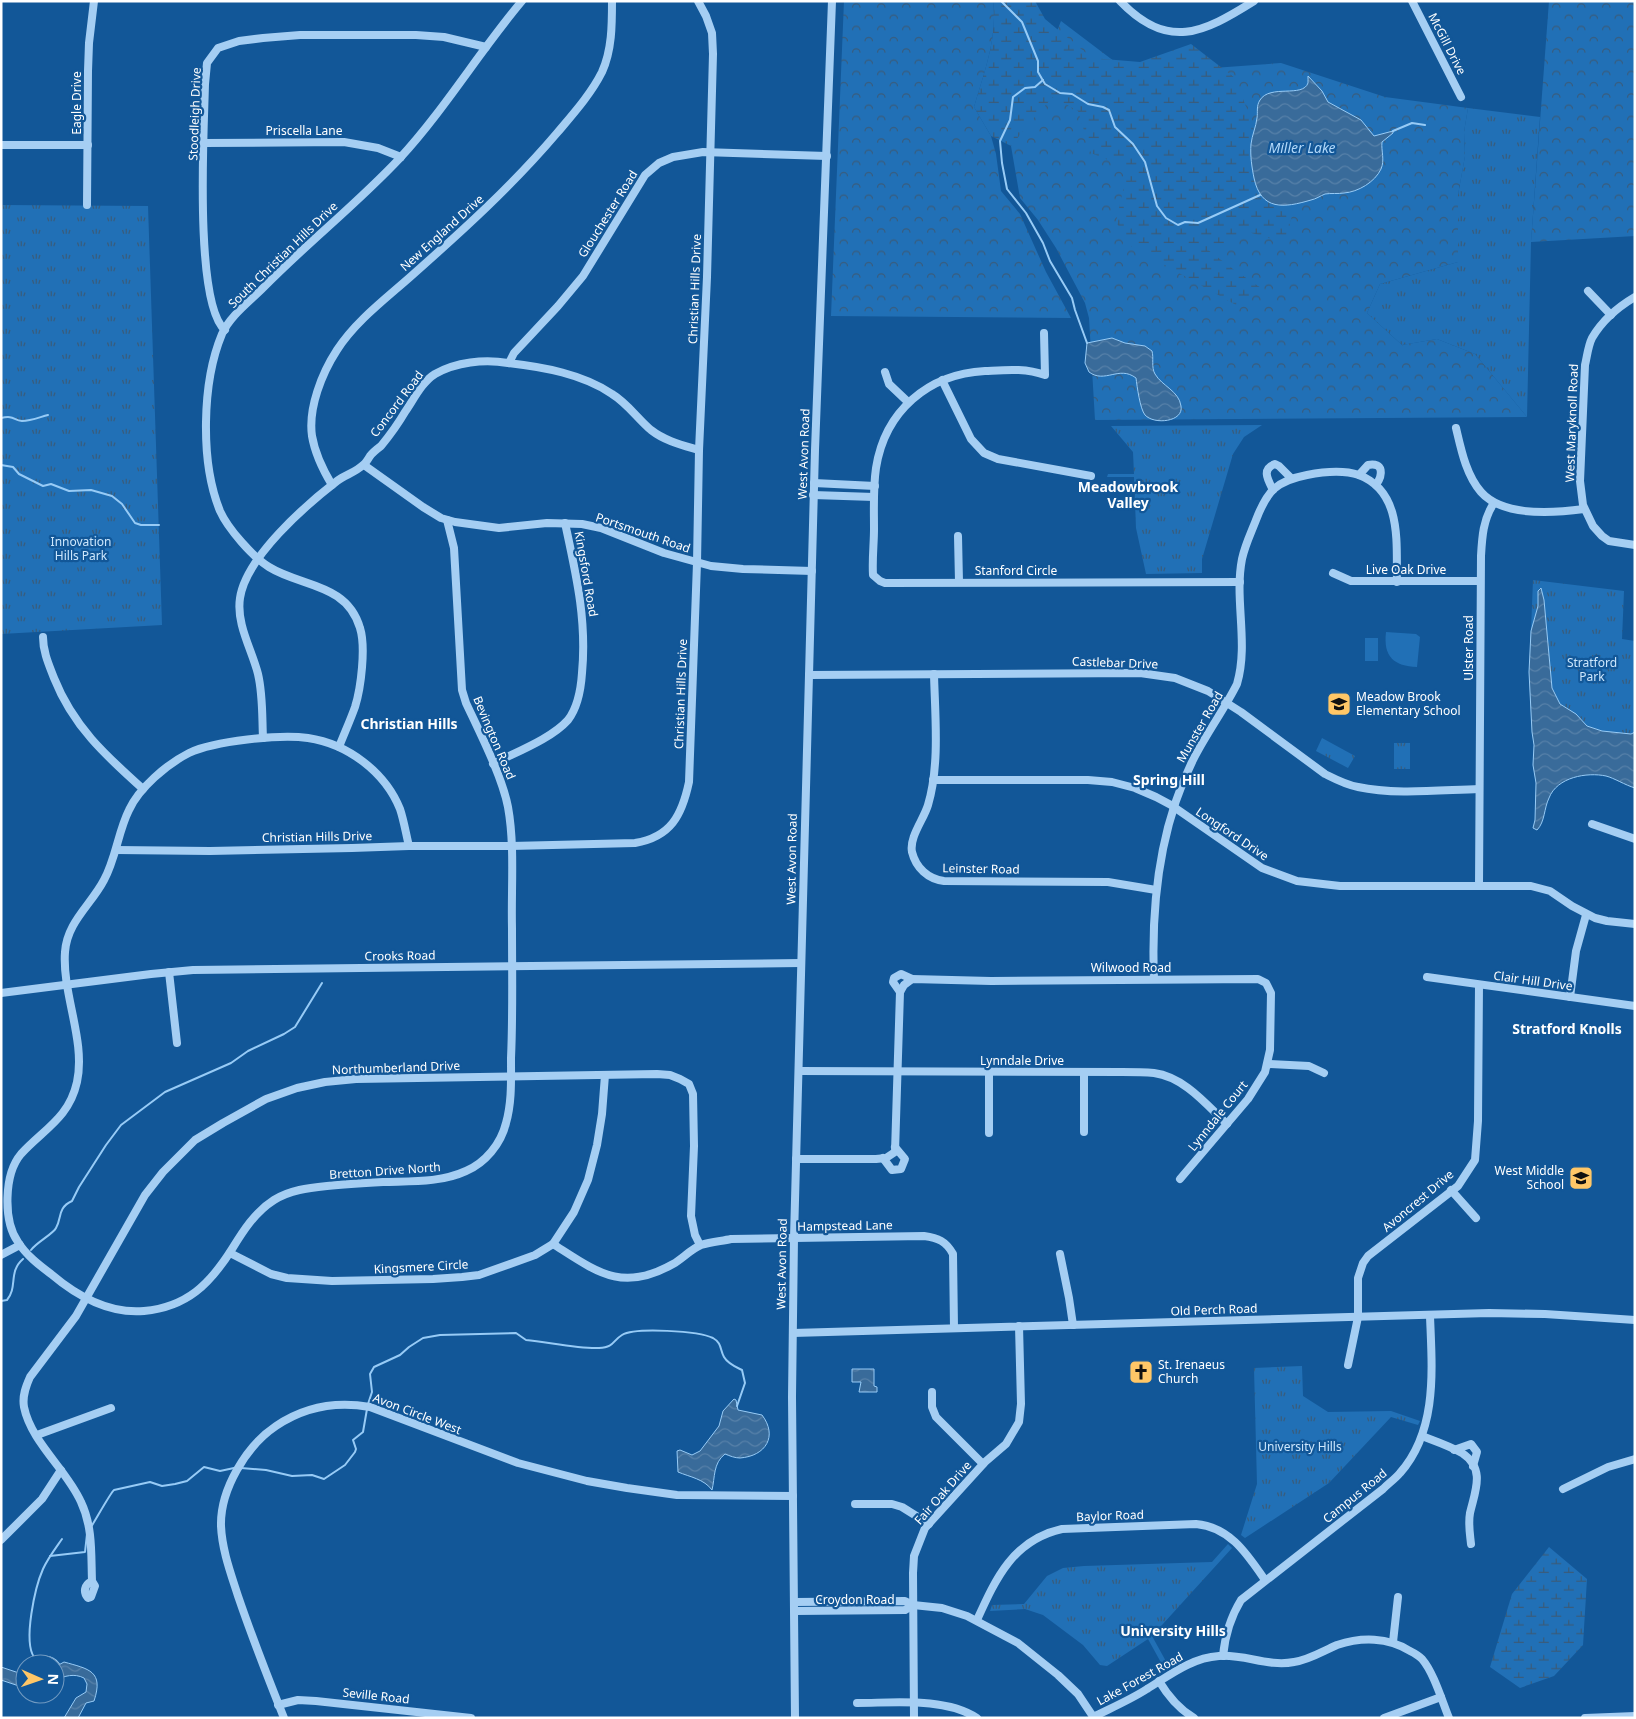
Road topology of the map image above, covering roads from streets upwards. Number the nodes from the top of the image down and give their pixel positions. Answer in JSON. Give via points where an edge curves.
{"nodes":[{"id":1,"x":94,"y":1,"type":"edge"},
{"id":2,"x":522,"y":1,"type":"edge"},
{"id":3,"x":612,"y":1,"type":"edge"},
{"id":4,"x":698,"y":1,"type":"edge"},
{"id":5,"x":832,"y":1,"type":"edge"},
{"id":6,"x":1120,"y":1,"type":"edge"},
{"id":7,"x":1254,"y":1,"type":"edge"},
{"id":8,"x":1412,"y":1,"type":"edge"},
{"id":9,"x":486,"y":47,"type":"junction"},
{"id":10,"x":1461,"y":97,"type":"dead end"},
{"id":11,"x":204,"y":143,"type":"junction"},
{"id":12,"x":1,"y":145,"type":"edge"},
{"id":13,"x":88,"y":145,"type":"junction"},
{"id":14,"x":711,"y":152,"type":"junction"},
{"id":15,"x":827,"y":156,"type":"junction"},
{"id":16,"x":401,"y":157,"type":"junction"},
{"id":17,"x":87,"y":205,"type":"dead end"},
{"id":18,"x":1588,"y":291,"type":"dead end"},
{"id":19,"x":1635,"y":297,"type":"edge"},
{"id":20,"x":1611,"y":315,"type":"junction"},
{"id":21,"x":225,"y":330,"type":"junction"},
{"id":22,"x":1044,"y":332,"type":"dead end"},
{"id":23,"x":509,"y":362,"type":"junction"},
{"id":24,"x":885,"y":372,"type":"dead end"},
{"id":25,"x":942,"y":380,"type":"junction"},
{"id":26,"x":908,"y":402,"type":"junction"},
{"id":27,"x":1456,"y":428,"type":"dead end"},
{"id":28,"x":699,"y":450,"type":"junction"},
{"id":29,"x":364,"y":465,"type":"junction"},
{"id":30,"x":1358,"y":475,"type":"junction"},
{"id":31,"x":1091,"y":476,"type":"dead end"},
{"id":32,"x":1291,"y":478,"type":"junction"},
{"id":33,"x":814,"y":483,"type":"junction"},
{"id":34,"x":332,"y":485,"type":"junction"},
{"id":35,"x":1376,"y":485,"type":"junction"},
{"id":36,"x":875,"y":486,"type":"junction"},
{"id":37,"x":1273,"y":490,"type":"junction"},
{"id":38,"x":814,"y":495,"type":"junction"},
{"id":39,"x":874,"y":497,"type":"junction"},
{"id":40,"x":1494,"y":504,"type":"junction"},
{"id":41,"x":1584,"y":509,"type":"junction"},
{"id":42,"x":447,"y":520,"type":"junction"},
{"id":43,"x":565,"y":523,"type":"junction"},
{"id":44,"x":958,"y":536,"type":"dead end"},
{"id":45,"x":1635,"y":545,"type":"edge"},
{"id":46,"x":258,"y":559,"type":"junction"},
{"id":47,"x":697,"y":563,"type":"junction"},
{"id":48,"x":812,"y":571,"type":"junction"},
{"id":49,"x":1333,"y":573,"type":"dead end"},
{"id":50,"x":1480,"y":581,"type":"junction"},
{"id":51,"x":959,"y":582,"type":"junction"},
{"id":52,"x":1240,"y":582,"type":"junction"},
{"id":53,"x":1397,"y":582,"type":"junction"},
{"id":54,"x":43,"y":637,"type":"dead end"},
{"id":55,"x":934,"y":674,"type":"junction"},
{"id":56,"x":809,"y":675,"type":"junction"},
{"id":57,"x":1228,"y":703,"type":"junction"},
{"id":58,"x":263,"y":738,"type":"junction"},
{"id":59,"x":339,"y":747,"type":"junction"},
{"id":60,"x":493,"y":764,"type":"junction"},
{"id":61,"x":933,"y":780,"type":"junction"},
{"id":62,"x":143,"y":789,"type":"junction"},
{"id":63,"x":1479,"y":789,"type":"junction"},
{"id":64,"x":1174,"y":808,"type":"junction"},
{"id":65,"x":1592,"y":824,"type":"dead end"},
{"id":66,"x":1635,"y":839,"type":"edge"},
{"id":67,"x":409,"y":846,"type":"junction"},
{"id":68,"x":511,"y":846,"type":"junction"},
{"id":69,"x":116,"y":850,"type":"junction"},
{"id":70,"x":1478,"y":886,"type":"junction"},
{"id":71,"x":1156,"y":890,"type":"junction"},
{"id":72,"x":1586,"y":914,"type":"junction"},
{"id":73,"x":1635,"y":924,"type":"edge"},
{"id":74,"x":801,"y":963,"type":"junction"},
{"id":75,"x":513,"y":966,"type":"junction"},
{"id":76,"x":169,"y":972,"type":"junction"},
{"id":77,"x":1427,"y":977,"type":"dead end"},
{"id":78,"x":912,"y":979,"type":"junction"},
{"id":79,"x":1154,"y":979,"type":"junction"},
{"id":80,"x":67,"y":984,"type":"junction"},
{"id":81,"x":1479,"y":985,"type":"junction"},
{"id":82,"x":900,"y":992,"type":"junction"},
{"id":83,"x":1,"y":993,"type":"edge"},
{"id":84,"x":1570,"y":997,"type":"junction"},
{"id":85,"x":1635,"y":1006,"type":"edge"},
{"id":86,"x":177,"y":1043,"type":"dead end"},
{"id":87,"x":1268,"y":1064,"type":"junction"},
{"id":88,"x":799,"y":1071,"type":"junction"},
{"id":89,"x":898,"y":1071,"type":"junction"},
{"id":90,"x":989,"y":1072,"type":"junction"},
{"id":91,"x":1084,"y":1072,"type":"junction"},
{"id":92,"x":1324,"y":1073,"type":"dead end"},
{"id":93,"x":604,"y":1075,"type":"junction"},
{"id":94,"x":511,"y":1076,"type":"junction"},
{"id":95,"x":1227,"y":1124,"type":"junction"},
{"id":96,"x":1084,"y":1132,"type":"dead end"},
{"id":97,"x":989,"y":1133,"type":"dead end"},
{"id":98,"x":895,"y":1147,"type":"junction"},
{"id":99,"x":883,"y":1158,"type":"junction"},
{"id":100,"x":796,"y":1159,"type":"junction"},
{"id":101,"x":1180,"y":1179,"type":"dead end"},
{"id":102,"x":1451,"y":1190,"type":"junction"},
{"id":103,"x":1476,"y":1218,"type":"dead end"},
{"id":104,"x":794,"y":1238,"type":"junction"},
{"id":105,"x":553,"y":1244,"type":"junction"},
{"id":106,"x":20,"y":1245,"type":"junction"},
{"id":107,"x":700,"y":1245,"type":"junction"},
{"id":108,"x":230,"y":1252,"type":"junction"},
{"id":109,"x":1060,"y":1254,"type":"dead end"},
{"id":110,"x":1,"y":1255,"type":"edge"},
{"id":111,"x":86,"y":1298,"type":"junction"},
{"id":112,"x":1430,"y":1316,"type":"junction"},
{"id":113,"x":1358,"y":1317,"type":"junction"},
{"id":114,"x":1635,"y":1320,"type":"edge"},
{"id":115,"x":1073,"y":1325,"type":"junction"},
{"id":116,"x":1019,"y":1326,"type":"junction"},
{"id":117,"x":954,"y":1328,"type":"junction"},
{"id":118,"x":793,"y":1333,"type":"junction"},
{"id":119,"x":1348,"y":1365,"type":"dead end"},
{"id":120,"x":932,"y":1392,"type":"dead end"},
{"id":121,"x":111,"y":1408,"type":"dead end"},
{"id":122,"x":37,"y":1435,"type":"junction"},
{"id":123,"x":1422,"y":1436,"type":"junction"},
{"id":124,"x":1454,"y":1450,"type":"junction"},
{"id":125,"x":1635,"y":1459,"type":"edge"},
{"id":126,"x":983,"y":1464,"type":"junction"},
{"id":127,"x":1473,"y":1466,"type":"junction"},
{"id":128,"x":61,"y":1470,"type":"junction"},
{"id":129,"x":1563,"y":1488,"type":"dead end"},
{"id":130,"x":793,"y":1496,"type":"junction"},
{"id":131,"x":855,"y":1504,"type":"dead end"},
{"id":132,"x":929,"y":1524,"type":"junction"},
{"id":133,"x":1,"y":1540,"type":"edge"},
{"id":134,"x":1471,"y":1544,"type":"dead end"},
{"id":135,"x":1265,"y":1580,"type":"junction"},
{"id":136,"x":92,"y":1582,"type":"dead end"},
{"id":137,"x":1398,"y":1597,"type":"dead end"},
{"id":138,"x":795,"y":1602,"type":"junction"},
{"id":139,"x":913,"y":1605,"type":"junction"},
{"id":140,"x":795,"y":1611,"type":"junction"},
{"id":141,"x":977,"y":1620,"type":"junction"},
{"id":142,"x":1393,"y":1642,"type":"junction"},
{"id":143,"x":1223,"y":1656,"type":"junction"},
{"id":144,"x":1159,"y":1681,"type":"junction"},
{"id":145,"x":1441,"y":1697,"type":"junction"},
{"id":146,"x":914,"y":1702,"type":"junction"},
{"id":147,"x":857,"y":1703,"type":"dead end"},
{"id":148,"x":278,"y":1705,"type":"junction"},
{"id":149,"x":1635,"y":1716,"type":"edge"},
{"id":150,"x":284,"y":1718,"type":"edge"},
{"id":151,"x":471,"y":1718,"type":"edge"},
{"id":152,"x":795,"y":1718,"type":"edge"},
{"id":153,"x":914,"y":1718,"type":"edge"},
{"id":154,"x":977,"y":1718,"type":"edge"},
{"id":155,"x":1094,"y":1718,"type":"edge"},
{"id":156,"x":1194,"y":1718,"type":"edge"},
{"id":157,"x":1384,"y":1718,"type":"edge"},
{"id":158,"x":1449,"y":1718,"type":"edge"},
{"id":159,"x":1585,"y":1718,"type":"edge"}],
"edges":[{"from":1,"to":13,"type":"street","name":"Eagle Drive","via":[[89,43]]},
{"from":2,"to":9,"type":"street","name":"South Christian Hills Drive"},
{"from":3,"to":34,"type":"street","name":"New England Drive","via":[[612,35],[608,55],[596,84],[580,105],[514,180],[369,314],[337,349],[322,380],[312,420],[312,436],[320,464]]},
{"from":4,"to":14,"type":"street","name":"Christian Hills Drive","via":[[712,33]]},
{"from":5,"to":15,"type":"street","name":"West Avon Road"},
{"from":6,"to":7,"type":"street","via":[[1147,24],[1167,31],[1185,32],[1208,28]]},
{"from":8,"to":10,"type":"street","name":"McGill Drive"},
{"from":9,"to":11,"type":"street","name":"Stoodleigh Drive","via":[[444,37],[416,35],[300,35],[227,44],[218,48],[208,62]]},
{"from":9,"to":16,"type":"street","name":"South Christian Hills Drive"},
{"from":11,"to":16,"type":"street","name":"Priscella Lane","via":[[344,142],[378,148]]},
{"from":11,"to":21,"type":"street","name":"Stoodleigh Drive","via":[[204,250],[216,319]]},
{"from":12,"to":13,"type":"street"},
{"from":13,"to":17,"type":"street","name":"Eagle Drive"},
{"from":14,"to":15,"type":"street","name":"Glouchester Road"},
{"from":14,"to":23,"type":"street","name":"Glouchester Road","via":[[672,157],[645,175],[583,276]]},
{"from":14,"to":28,"type":"street","name":"Christian Hills Drive"},
{"from":15,"to":33,"type":"street","name":"West Avon Road"},
{"from":16,"to":21,"type":"street","name":"South Christian Hills Drive","via":[[288,263]]},
{"from":18,"to":20,"type":"street"},
{"from":19,"to":20,"type":"street","name":"West Maryknoll Road"},
{"from":20,"to":41,"type":"street","name":"West Maryknoll Road","via":[[1592,339],[1585,365],[1580,482]]},
{"from":21,"to":46,"type":"street","name":"South Christian Hills Drive","via":[[207,400],[209,461],[220,510],[236,535]]},
{"from":22,"to":25,"type":"street","name":"Stanford Circle","via":[[1045,375],[1031,370],[1000,370],[957,374]]},
{"from":23,"to":28,"type":"street","name":"Concord Road","via":[[547,369],[600,386],[664,438]]},
{"from":23,"to":29,"type":"street","name":"Concord Road","via":[[450,366],[429,378],[395,428]]},
{"from":24,"to":26,"type":"street","via":[[889,384]]},
{"from":25,"to":26,"type":"street","name":"Stanford Circle"},
{"from":25,"to":31,"type":"street","via":[[968,434],[984,452],[998,459]]},
{"from":26,"to":36,"type":"street","name":"Stanford Circle","via":[[884,440],[876,467]]},
{"from":27,"to":40,"type":"street","via":[[1473,480],[1481,493]]},
{"from":28,"to":47,"type":"street","name":"Christian Hills Drive"},
{"from":29,"to":34,"type":"street","name":"Concord Road"},
{"from":29,"to":42,"type":"street","name":"Portsmouth Road"},
{"from":30,"to":32,"type":"street","name":"Munster Road","via":[[1342,472]]},
{"from":30,"to":35,"type":"street","name":"Munster Road"},
{"from":30,"to":35,"type":"street","name":"Munster Road","via":[[1368,465],[1378,466],[1381,478]]},
{"from":32,"to":37,"type":"street","name":"Munster Road"},
{"from":32,"to":37,"type":"street","via":[[1279,466],[1270,466],[1266,475]]},
{"from":33,"to":36,"type":"street"},
{"from":33,"to":38,"type":"street","name":"West Avon Road"},
{"from":34,"to":46,"type":"street","name":"Concord Road","via":[[291,520]]},
{"from":35,"to":53,"type":"street","name":"Munster Road","via":[[1394,516]]},
{"from":36,"to":39,"type":"street","name":"Stanford Circle"},
{"from":37,"to":52,"type":"street","name":"Munster Road","via":[[1260,509],[1245,547]]},
{"from":38,"to":39,"type":"street"},
{"from":38,"to":48,"type":"street","name":"West Avon Road"},
{"from":39,"to":51,"type":"street","name":"Stanford Circle","via":[[873,574],[877,579],[885,583]]},
{"from":40,"to":41,"type":"street","via":[[1536,511]]},
{"from":40,"to":50,"type":"street","name":"Ulster Road","via":[[1482,536]]},
{"from":41,"to":45,"type":"street","via":[[1592,526],[1602,536]]},
{"from":42,"to":43,"type":"street","name":"Portsmouth Road","via":[[499,528]]},
{"from":42,"to":60,"type":"street","name":"Bevington Road","via":[[454,548],[462,690]]},
{"from":43,"to":47,"type":"street","name":"Portsmouth Road","via":[[601,528]]},
{"from":43,"to":60,"type":"street","name":"Kingsford Road","via":[[584,620],[581,688],[568,719],[552,733]]},
{"from":44,"to":51,"type":"street"},
{"from":46,"to":58,"type":"street","name":"Concord Road","via":[[244,584],[240,610],[262,693]]},
{"from":46,"to":59,"type":"street","name":"South Christian Hills Drive","via":[[285,576],[333,593],[344,602],[360,628],[362,654],[356,706]]},
{"from":47,"to":48,"type":"street","name":"Portsmouth Road","via":[[743,569]]},
{"from":47,"to":68,"type":"street","name":"Christian Hills Drive","via":[[689,782],[674,822],[659,836],[635,843]]},
{"from":48,"to":56,"type":"street","name":"West Avon Road"},
{"from":49,"to":53,"type":"street","name":"Live Oak Drive","via":[[1351,581]]},
{"from":50,"to":53,"type":"street","name":"Live Oak Drive"},
{"from":50,"to":63,"type":"street","name":"Ulster Road"},
{"from":51,"to":52,"type":"street","name":"Stanford Circle"},
{"from":52,"to":57,"type":"street","name":"Munster Road","via":[[1242,668]]},
{"from":54,"to":62,"type":"street","via":[[48,664],[58,689],[77,722],[108,758]]},
{"from":55,"to":56,"type":"street","name":"Castlebar Drive"},
{"from":55,"to":57,"type":"street","name":"Castlebar Drive","via":[[1140,673],[1194,684]]},
{"from":55,"to":61,"type":"street","name":"Leinster Road"},
{"from":56,"to":74,"type":"street","name":"West Avon Road"},
{"from":57,"to":63,"type":"street","name":"Castlebar Drive","via":[[1325,774],[1341,782],[1376,790]]},
{"from":57,"to":64,"type":"street","name":"Munster Road","via":[[1194,758]]},
{"from":58,"to":59,"type":"street","name":"Bretton Drive North","via":[[298,737]]},
{"from":58,"to":62,"type":"street","name":"Bretton Drive North","via":[[190,752]]},
{"from":59,"to":67,"type":"street","name":"Bretton Drive North","via":[[362,761],[391,791],[401,812]]},
{"from":60,"to":68,"type":"street","name":"Bevington Road","via":[[507,802]]},
{"from":61,"to":64,"type":"street","name":"Longford Drive","via":[[1112,782],[1134,788]]},
{"from":61,"to":71,"type":"street","name":"Leinster Road","via":[[924,817],[912,843],[920,870],[930,878],[944,881],[1108,882]]},
{"from":62,"to":69,"type":"street","name":"Bretton Drive North","via":[[127,812]]},
{"from":63,"to":70,"type":"street","name":"Ulster Road"},
{"from":64,"to":70,"type":"street","name":"Longford Drive","via":[[1262,868],[1297,881],[1340,886]]},
{"from":64,"to":71,"type":"street","name":"Munster Road","via":[[1163,846]]},
{"from":65,"to":66,"type":"street"},
{"from":67,"to":68,"type":"street","name":"Christian Hills Drive"},
{"from":67,"to":69,"type":"street","name":"Christian Hills Drive"},
{"from":68,"to":75,"type":"street","name":"Bevington Road"},
{"from":69,"to":80,"type":"street","name":"Bretton Drive North","via":[[102,885],[68,935],[65,950]]},
{"from":70,"to":72,"type":"street","name":"Longford Drive","via":[[1543,889]]},
{"from":71,"to":79,"type":"street","name":"Munster Road"},
{"from":72,"to":73,"type":"street","name":"Longford Drive","via":[[1607,921]]},
{"from":72,"to":84,"type":"street","via":[[1576,951]]},
{"from":74,"to":75,"type":"street","name":"Crooks Road"},
{"from":74,"to":88,"type":"street","name":"West Avon Road"},
{"from":75,"to":76,"type":"street","name":"Crooks Road","via":[[250,968]]},
{"from":75,"to":94,"type":"street","name":"Bretton Drive North"},
{"from":76,"to":80,"type":"street","name":"Crooks Road"},
{"from":76,"to":86,"type":"street"},
{"from":77,"to":81,"type":"street","name":"Clair Hill Drive"},
{"from":78,"to":79,"type":"street","name":"Wilwood Road"},
{"from":78,"to":82,"type":"street"},
{"from":78,"to":82,"type":"street","name":"Wilwood Road","via":[[901,974],[894,978],[894,986]]},
{"from":79,"to":87,"type":"street","name":"Wilwood Road","via":[[1258,980],[1266,983],[1271,993]]},
{"from":80,"to":83,"type":"street","name":"Crooks Road"},
{"from":80,"to":106,"type":"street","name":"Bretton Drive North","via":[[78,1063],[76,1086],[65,1111],[19,1156],[9,1180],[10,1229]]},
{"from":81,"to":84,"type":"street","name":"Clair Hill Drive"},
{"from":81,"to":102,"type":"street","name":"Avoncrest Drive","via":[[1475,1160],[1458,1186]]},
{"from":82,"to":89,"type":"street","name":"Wilwood Road"},
{"from":84,"to":85,"type":"street","name":"Clair Hill Drive"},
{"from":87,"to":92,"type":"street","via":[[1309,1066]]},
{"from":87,"to":95,"type":"street","name":"Lynndale Court","via":[[1256,1088]]},
{"from":88,"to":89,"type":"street","name":"Lynndale Drive"},
{"from":88,"to":100,"type":"street","name":"West Avon Road"},
{"from":89,"to":90,"type":"street","name":"Lynndale Drive"},
{"from":89,"to":98,"type":"street","name":"Wilwood Road"},
{"from":90,"to":91,"type":"street","name":"Lynndale Drive"},
{"from":90,"to":97,"type":"street"},
{"from":91,"to":95,"type":"street","name":"Lynndale Drive","via":[[1154,1073],[1175,1079]]},
{"from":91,"to":96,"type":"street"},
{"from":93,"to":94,"type":"street","name":"Northumberland Drive"},
{"from":93,"to":105,"type":"street","name":"Kingsmere Circle","via":[[602,1114],[588,1180],[574,1212]]},
{"from":93,"to":107,"type":"street","name":"Northumberland Drive","via":[[664,1074],[689,1084],[694,1111],[691,1216],[694,1235]]},
{"from":94,"to":108,"type":"street","name":"Bretton Drive North","via":[[510,1108],[505,1130],[491,1153],[470,1170],[447,1178],[302,1188],[273,1200],[261,1210]]},
{"from":94,"to":111,"type":"street","name":"Northumberland Drive","via":[[325,1082],[297,1088],[242,1112],[195,1140],[163,1172],[145,1195]]},
{"from":95,"to":101,"type":"street","name":"Lynndale Court"},
{"from":98,"to":99,"type":"street","via":[[891,1156]]},
{"from":98,"to":99,"type":"street","name":"Wilwood Road","via":[[905,1159],[901,1168],[892,1170]]},
{"from":99,"to":100,"type":"street","name":"Wilwood Road"},
{"from":100,"to":104,"type":"street","name":"West Avon Road"},
{"from":102,"to":103,"type":"street"},
{"from":102,"to":113,"type":"street","name":"Avoncrest Drive","via":[[1368,1256],[1358,1278]]},
{"from":104,"to":107,"type":"street","name":"Hampstead Lane","via":[[731,1239]]},
{"from":104,"to":117,"type":"street","name":"Hampstead Lane","via":[[939,1238],[953,1254]]},
{"from":104,"to":118,"type":"street","name":"West Avon Road"},
{"from":105,"to":107,"type":"street","name":"Hampstead Lane","via":[[603,1274],[635,1279],[672,1265]]},
{"from":105,"to":108,"type":"street","name":"Kingsmere Circle","via":[[534,1255],[479,1275],[433,1280],[287,1278],[257,1269]]},
{"from":106,"to":110,"type":"street"},
{"from":106,"to":111,"type":"street","name":"Bretton Drive North","via":[[59,1281]]},
{"from":108,"to":111,"type":"street","name":"Bretton Drive North","via":[[206,1285],[179,1302],[138,1312],[114,1309]]},
{"from":109,"to":115,"type":"street"},
{"from":111,"to":122,"type":"street","name":"Northumberland Drive","via":[[26,1385],[24,1406]]},
{"from":112,"to":113,"type":"street","name":"Old Perch Road"},
{"from":112,"to":114,"type":"street","name":"Old Perch Road","via":[[1521,1313]]},
{"from":112,"to":123,"type":"street","name":"Campus Road","via":[[1431,1382],[1429,1412]]},
{"from":113,"to":115,"type":"street","name":"Old Perch Road"},
{"from":113,"to":119,"type":"street","name":"Avoncrest Drive"},
{"from":115,"to":116,"type":"street","name":"Old Perch Road"},
{"from":116,"to":117,"type":"street","name":"Old Perch Road"},
{"from":116,"to":126,"type":"street","name":"Fair Oak Drive","via":[[1020,1415],[1006,1444]]},
{"from":117,"to":118,"type":"street","name":"Old Perch Road"},
{"from":118,"to":130,"type":"street","name":"West Avon Road"},
{"from":120,"to":126,"type":"street","via":[[936,1417]]},
{"from":121,"to":122,"type":"street"},
{"from":122,"to":128,"type":"street","name":"Northumberland Drive"},
{"from":123,"to":124,"type":"street"},
{"from":123,"to":135,"type":"street","name":"Campus Road","via":[[1400,1473],[1383,1489]]},
{"from":124,"to":127,"type":"street","via":[[1463,1454]]},
{"from":124,"to":127,"type":"street","via":[[1470,1444],[1477,1452]]},
{"from":125,"to":129,"type":"street","via":[[1608,1467]]},
{"from":126,"to":132,"type":"street","name":"Fair Oak Drive"},
{"from":127,"to":134,"type":"street","via":[[1478,1482],[1470,1515]]},
{"from":128,"to":133,"type":"street","via":[[42,1499]]},
{"from":128,"to":136,"type":"street","name":"Northumberland Drive","via":[[87,1516]]},
{"from":130,"to":138,"type":"street","name":"West Avon Road"},
{"from":130,"to":148,"type":"street","name":"Avon Circle West","via":[[677,1495],[587,1481],[474,1448],[370,1407],[339,1404],[307,1410],[282,1422],[255,1444],[232,1481],[222,1511],[221,1526],[228,1562]]},
{"from":131,"to":132,"type":"street","via":[[902,1506]]},
{"from":132,"to":139,"type":"street","name":"Fair Oak Drive","via":[[914,1556]]},
{"from":135,"to":141,"type":"street","name":"Baylor Road","via":[[1233,1539],[1207,1525],[1062,1529],[1034,1539],[1011,1559],[997,1578]]},
{"from":135,"to":143,"type":"street","name":"Campus Road","via":[[1240,1600],[1233,1612],[1226,1630]]},
{"from":137,"to":142,"type":"street"},
{"from":138,"to":139,"type":"street","name":"Croydon Road","via":[[905,1601]]},
{"from":138,"to":140,"type":"street","name":"West Avon Road"},
{"from":139,"to":140,"type":"street","name":"Croydon Road","via":[[906,1610]]},
{"from":139,"to":141,"type":"street","name":"Croydon Road","via":[[942,1608]]},
{"from":139,"to":146,"type":"street","name":"Fair Oak Drive"},
{"from":140,"to":152,"type":"street","name":"West Avon Road"},
{"from":141,"to":155,"type":"street","name":"Croydon Road","via":[[1041,1660],[1078,1694]]},
{"from":142,"to":143,"type":"street","name":"Lake Forest Road","via":[[1353,1640],[1289,1663],[1274,1664]]},
{"from":142,"to":145,"type":"street","name":"Lake Forest Road","via":[[1422,1658]]},
{"from":143,"to":144,"type":"street","name":"Lake Forest Road","via":[[1185,1665]]},
{"from":144,"to":155,"type":"street","name":"Lake Forest Road"},
{"from":144,"to":156,"type":"street","via":[[1176,1704]]},
{"from":145,"to":157,"type":"street"},
{"from":145,"to":158,"type":"street","name":"Lake Forest Road"},
{"from":146,"to":147,"type":"street"},
{"from":146,"to":153,"type":"street","name":"Fair Oak Drive"},
{"from":146,"to":154,"type":"street","via":[[950,1706]]},
{"from":148,"to":150,"type":"street","name":"Avon Circle West"},
{"from":148,"to":151,"type":"street","name":"Seville Road","via":[[298,1700],[316,1701]]},
{"from":149,"to":159,"type":"street"}]}
